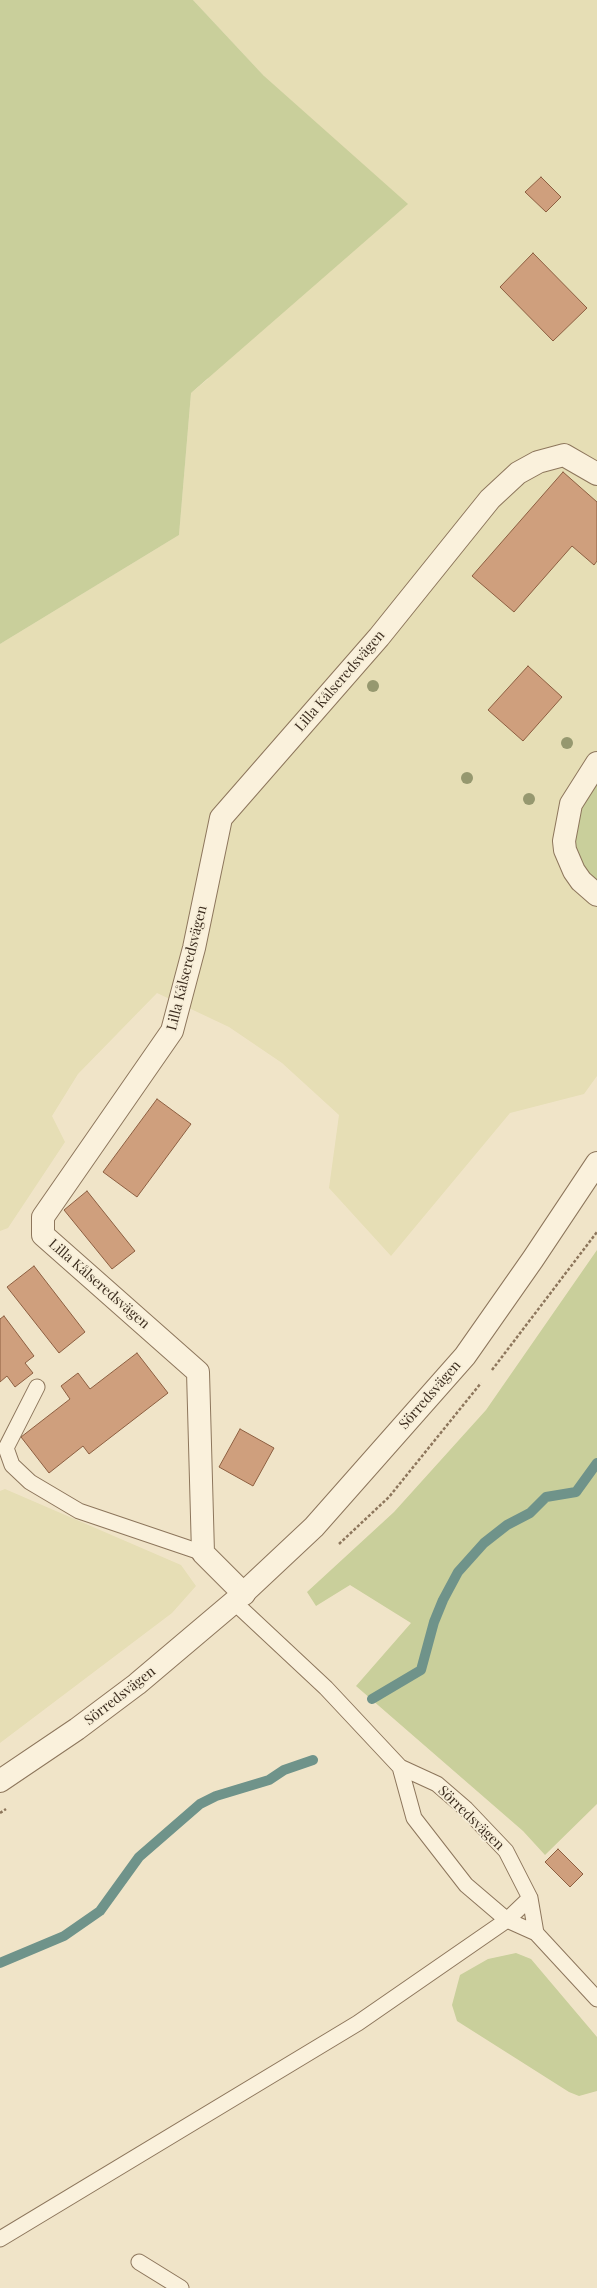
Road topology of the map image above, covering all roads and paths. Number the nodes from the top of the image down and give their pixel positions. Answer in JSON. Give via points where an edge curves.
{"nodes":[{"id":1,"x":597,"y":474,"type":"edge"},
{"id":2,"x":597,"y":763,"type":"edge"},
{"id":3,"x":597,"y":895,"type":"edge"},
{"id":4,"x":597,"y":1163,"type":"edge"},
{"id":5,"x":37,"y":1387,"type":"dead end"},
{"id":6,"x":203,"y":1553,"type":"junction"},
{"id":7,"x":239,"y":1598,"type":"junction"},
{"id":8,"x":400,"y":1767,"type":"junction"},
{"id":9,"x":0,"y":1781,"type":"edge"},
{"id":10,"x":530,"y":1898,"type":"junction"},
{"id":11,"x":507,"y":1920,"type":"junction"},
{"id":12,"x":536,"y":1933,"type":"junction"},
{"id":13,"x":597,"y":1999,"type":"edge"},
{"id":14,"x":0,"y":2239,"type":"edge"},
{"id":15,"x":139,"y":2262,"type":"dead end"},
{"id":16,"x":181,"y":2288,"type":"edge"}],
"edges":[{"from":1,"to":6,"type":"street","name":"Lilla Kålseredsvägen","via":[[564,455],[538,462],[518,473],[490,499],[379,638],[221,818],[194,948],[172,1031],[43,1217],[43,1235],[198,1372]]},
{"from":2,"to":3,"type":"street","via":[[571,804],[564,841],[574,871]]},
{"from":4,"to":7,"type":"street","name":"Sörredsvägen","via":[[534,1259],[465,1356],[314,1527]]},
{"from":5,"to":6,"type":"lane","via":[[6,1448],[12,1465],[30,1482],[79,1511]]},
{"from":6,"to":7,"type":"street"},
{"from":7,"to":8,"type":"lane","name":"Sörredsvägen"},
{"from":7,"to":9,"type":"street","name":"Sörredsvägen","via":[[137,1684],[77,1729]]},
{"from":8,"to":10,"type":"lane","name":"Sörredsvägen","via":[[437,1784],[466,1809],[506,1851]]},
{"from":8,"to":11,"type":"lane","name":"Sörredsvägen","via":[[414,1818],[466,1885]]},
{"from":10,"to":11,"type":"lane"},
{"from":10,"to":12,"type":"lane","name":"Sörredsvägen"},
{"from":11,"to":12,"type":"lane","name":"Sörredsvägen"},
{"from":11,"to":14,"type":"lane","via":[[358,2023]]},
{"from":12,"to":13,"type":"lane","name":"Sörredsvägen"},
{"from":15,"to":16,"type":"lane"}]}
